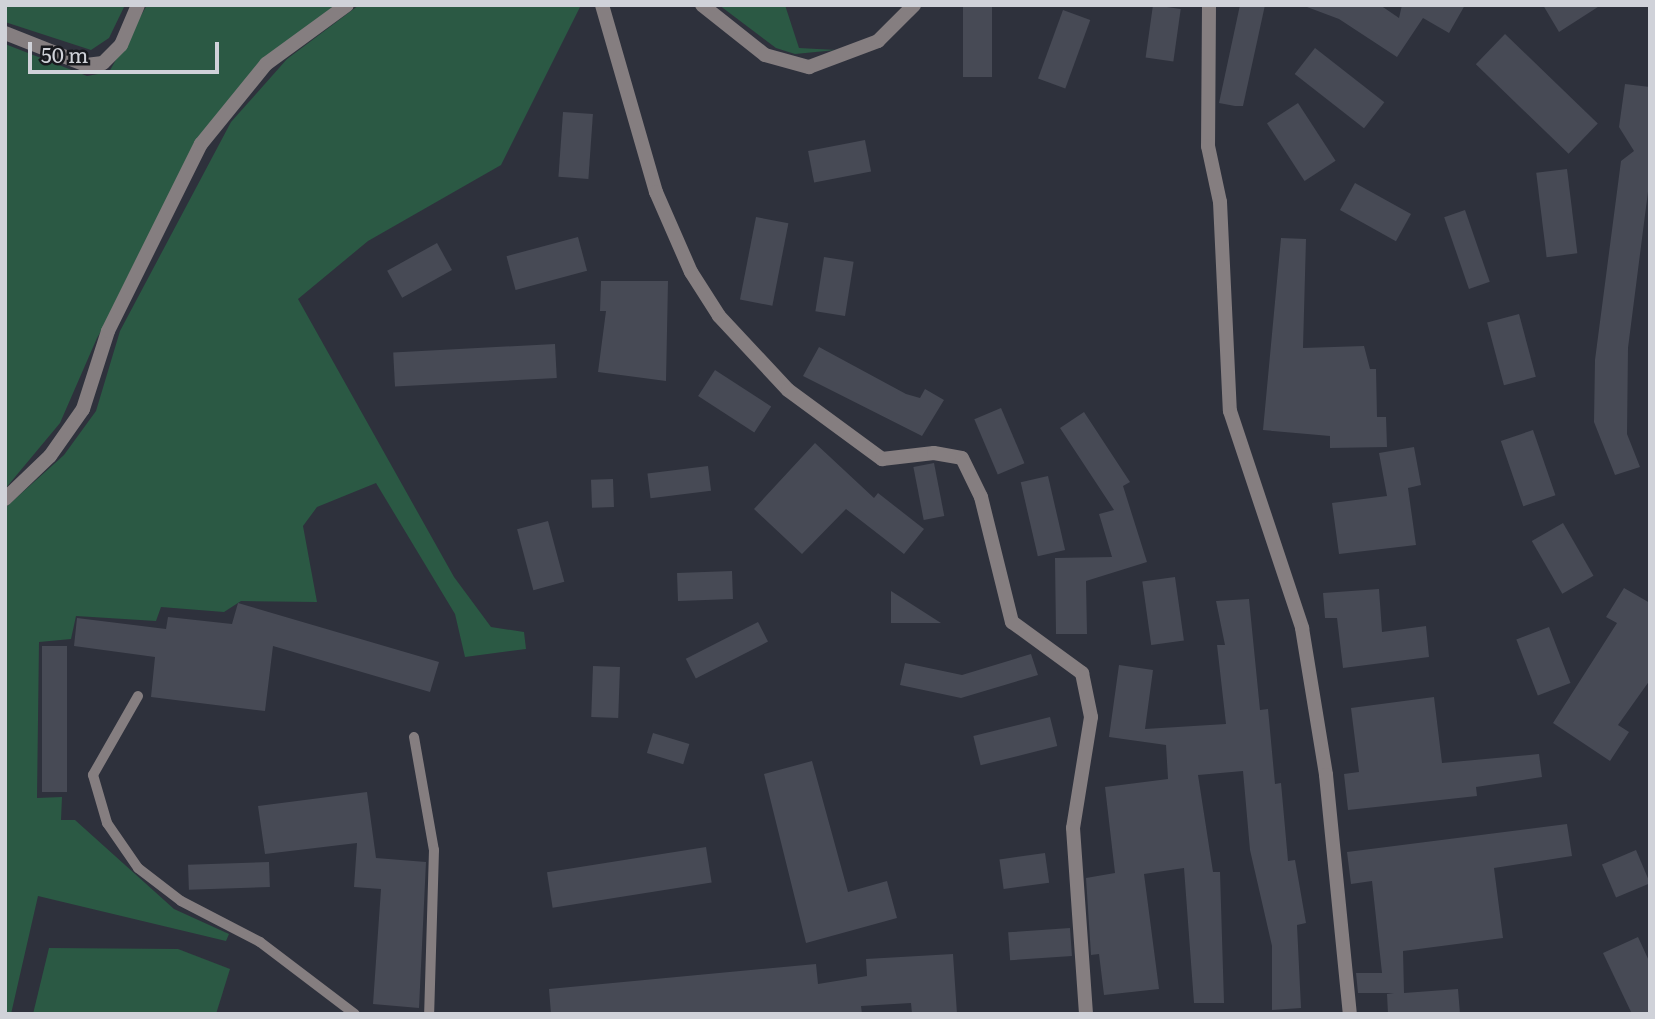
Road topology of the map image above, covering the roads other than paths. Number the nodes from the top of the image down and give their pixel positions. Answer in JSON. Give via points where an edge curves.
{"nodes":[{"id":1,"x":138,"y":5,"type":"edge"},
{"id":2,"x":347,"y":5,"type":"edge"},
{"id":3,"x":602,"y":5,"type":"edge"},
{"id":4,"x":702,"y":5,"type":"edge"},
{"id":5,"x":914,"y":5,"type":"edge"},
{"id":6,"x":1209,"y":5,"type":"edge"},
{"id":7,"x":5,"y":33,"type":"edge"},
{"id":8,"x":5,"y":499,"type":"edge"},
{"id":9,"x":138,"y":696,"type":"dead end"},
{"id":10,"x":414,"y":737,"type":"dead end"},
{"id":11,"x":355,"y":1014,"type":"edge"},
{"id":12,"x":429,"y":1014,"type":"edge"},
{"id":13,"x":1086,"y":1014,"type":"edge"},
{"id":14,"x":1350,"y":1014,"type":"edge"}],
"edges":[{"from":1,"to":7,"type":"street","via":[[121,45],[103,63],[86,65]]},
{"from":2,"to":8,"type":"street","via":[[266,65],[201,145],[108,331],[83,409],[50,456]]},
{"from":3,"to":13,"type":"street","via":[[656,192],[691,272],[719,316],[788,390],[882,459],[934,453],[962,458],[981,497],[1012,622],[1082,673],[1091,716],[1073,828]]},
{"from":4,"to":5,"type":"street","via":[[765,55],[809,67],[877,41]]},
{"from":6,"to":14,"type":"street","via":[[1208,146],[1220,202],[1230,411],[1305,641]]},
{"from":9,"to":11,"type":"lane","via":[[93,775],[107,823],[149,876],[260,942]]},
{"from":10,"to":12,"type":"lane","via":[[434,850]]}]}
